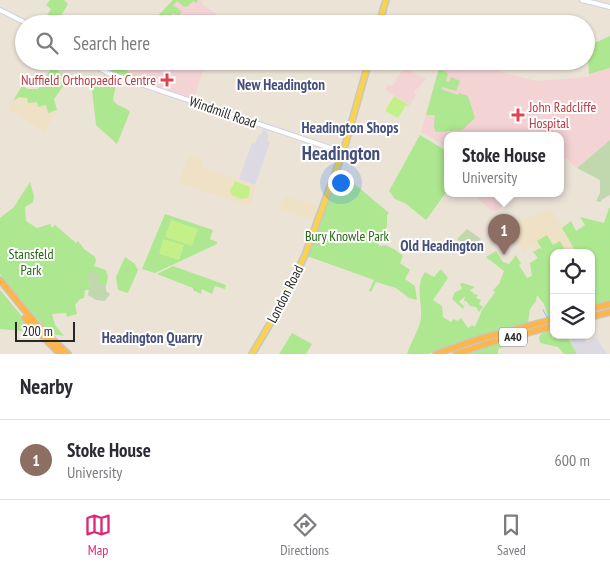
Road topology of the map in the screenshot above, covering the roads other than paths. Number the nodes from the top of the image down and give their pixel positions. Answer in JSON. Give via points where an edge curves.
{"nodes":[{"id":1,"x":386,"y":0,"type":"edge"},
{"id":2,"x":582,"y":0,"type":"edge"},
{"id":3,"x":610,"y":6,"type":"edge"},
{"id":4,"x":0,"y":10,"type":"edge"},
{"id":5,"x":382,"y":15,"type":"edge"},
{"id":6,"x":15,"y":18,"type":"edge"},
{"id":7,"x":102,"y":70,"type":"edge"},
{"id":8,"x":366,"y":70,"type":"edge"},
{"id":9,"x":342,"y":152,"type":"junction"},
{"id":10,"x":0,"y":280,"type":"edge"},
{"id":11,"x":0,"y":286,"type":"edge"},
{"id":12,"x":610,"y":304,"type":"edge"},
{"id":13,"x":595,"y":308,"type":"edge"},
{"id":14,"x":610,"y":312,"type":"edge"},
{"id":15,"x":595,"y":316,"type":"edge"},
{"id":16,"x":550,"y":320,"type":"edge"},
{"id":17,"x":550,"y":327,"type":"edge"},
{"id":18,"x":60,"y":354,"type":"edge"},
{"id":19,"x":68,"y":354,"type":"edge"},
{"id":20,"x":252,"y":354,"type":"edge"},
{"id":21,"x":436,"y":354,"type":"edge"},
{"id":22,"x":456,"y":354,"type":"edge"}],
"edges":[{"from":1,"to":5,"type":"main road"},
{"from":2,"to":3,"type":"main road"},
{"from":4,"to":6,"type":"main road"},
{"from":7,"to":9,"type":"main road","name":"Windmill Road"},
{"from":8,"to":9,"type":"main road","name":"London Road"},
{"from":9,"to":20,"type":"main road","name":"London Road","via":[[304,257]]},
{"from":10,"to":19,"type":"highway","via":[[36,324]]},
{"from":11,"to":18,"type":"highway","via":[[37,332]]},
{"from":12,"to":13,"type":"highway"},
{"from":14,"to":15,"type":"highway"},
{"from":16,"to":21,"type":"highway","number":"A40"},
{"from":17,"to":22,"type":"highway","number":"A40"}]}
